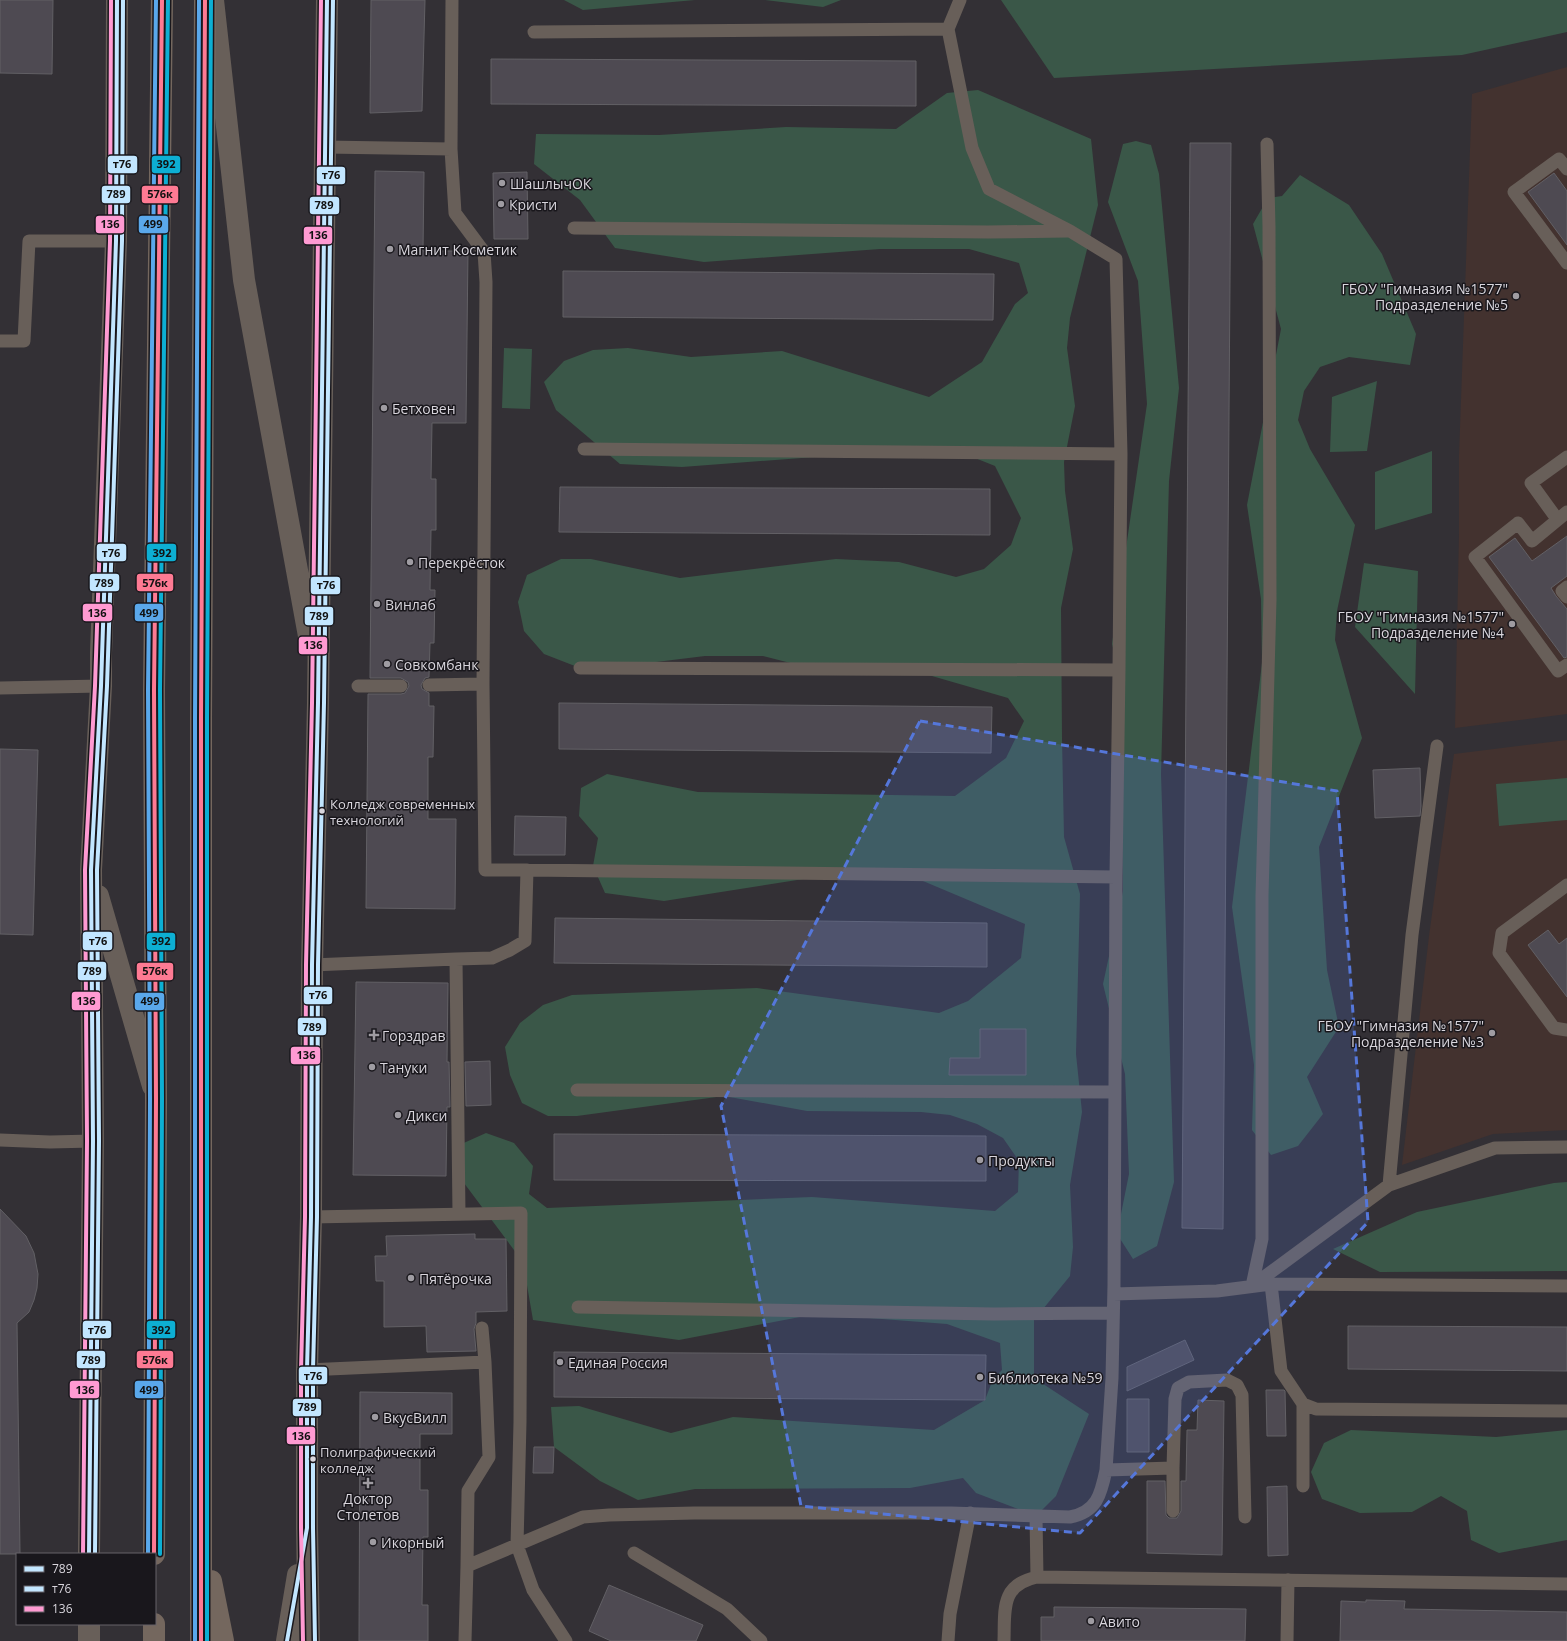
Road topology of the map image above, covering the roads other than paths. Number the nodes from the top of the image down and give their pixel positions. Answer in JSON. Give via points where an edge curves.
{"nodes":[{"id":1,"x":117,"y":0,"type":"edge"},
{"id":2,"x":162,"y":0,"type":"edge"},
{"id":3,"x":205,"y":0,"type":"edge"},
{"id":4,"x":213,"y":0,"type":"edge"},
{"id":5,"x":327,"y":0,"type":"edge"},
{"id":6,"x":452,"y":0,"type":"edge"},
{"id":7,"x":960,"y":0,"type":"edge"},
{"id":8,"x":948,"y":28,"type":"junction"},
{"id":9,"x":534,"y":32,"type":"dead end"},
{"id":10,"x":1267,"y":144,"type":"dead end"},
{"id":11,"x":325,"y":147,"type":"junction"},
{"id":12,"x":452,"y":149,"type":"junction"},
{"id":13,"x":1567,"y":169,"type":"edge"},
{"id":14,"x":574,"y":228,"type":"dead end"},
{"id":15,"x":1070,"y":231,"type":"junction"},
{"id":16,"x":116,"y":241,"type":"junction"},
{"id":17,"x":1567,"y":263,"type":"edge"},
{"id":18,"x":0,"y":342,"type":"edge"},
{"id":19,"x":584,"y":449,"type":"dead end"},
{"id":20,"x":1121,"y":454,"type":"junction"},
{"id":21,"x":1567,"y":457,"type":"edge"},
{"id":22,"x":1562,"y":516,"type":"edge"},
{"id":23,"x":1567,"y":587,"type":"edge"},
{"id":24,"x":1567,"y":597,"type":"edge"},
{"id":25,"x":1567,"y":665,"type":"edge"},
{"id":26,"x":580,"y":668,"type":"dead end"},
{"id":27,"x":1119,"y":670,"type":"junction"},
{"id":28,"x":483,"y":684,"type":"junction"},
{"id":29,"x":429,"y":685,"type":"dead end"},
{"id":30,"x":101,"y":686,"type":"junction"},
{"id":31,"x":318,"y":686,"type":"junction"},
{"id":32,"x":358,"y":686,"type":"dead end"},
{"id":33,"x":401,"y":686,"type":"dead end"},
{"id":34,"x":0,"y":688,"type":"edge"},
{"id":35,"x":1437,"y":746,"type":"dead end"},
{"id":36,"x":91,"y":870,"type":"junction"},
{"id":37,"x":527,"y":870,"type":"junction"},
{"id":38,"x":1116,"y":877,"type":"junction"},
{"id":39,"x":1567,"y":885,"type":"edge"},
{"id":40,"x":456,"y":959,"type":"junction"},
{"id":41,"x":312,"y":965,"type":"junction"},
{"id":42,"x":1567,"y":1030,"type":"edge"},
{"id":43,"x":577,"y":1090,"type":"dead end"},
{"id":44,"x":1115,"y":1092,"type":"junction"},
{"id":45,"x":156,"y":1098,"type":"junction"},
{"id":46,"x":0,"y":1140,"type":"edge"},
{"id":47,"x":93,"y":1141,"type":"junction"},
{"id":48,"x":1567,"y":1146,"type":"edge"},
{"id":49,"x":1389,"y":1185,"type":"junction"},
{"id":50,"x":459,"y":1214,"type":"junction"},
{"id":51,"x":311,"y":1217,"type":"junction"},
{"id":52,"x":1272,"y":1284,"type":"junction"},
{"id":53,"x":1252,"y":1286,"type":"junction"},
{"id":54,"x":1567,"y":1286,"type":"edge"},
{"id":55,"x":1114,"y":1294,"type":"junction"},
{"id":56,"x":578,"y":1307,"type":"dead end"},
{"id":57,"x":1113,"y":1313,"type":"junction"},
{"id":58,"x":482,"y":1328,"type":"dead end"},
{"id":59,"x":485,"y":1362,"type":"junction"},
{"id":60,"x":307,"y":1370,"type":"junction"},
{"id":61,"x":1303,"y":1404,"type":"junction"},
{"id":62,"x":1567,"y":1411,"type":"edge"},
{"id":63,"x":1174,"y":1468,"type":"junction"},
{"id":64,"x":1106,"y":1470,"type":"junction"},
{"id":65,"x":1303,"y":1486,"type":"dead end"},
{"id":66,"x":1173,"y":1511,"type":"dead end"},
{"id":67,"x":970,"y":1513,"type":"junction"},
{"id":68,"x":1036,"y":1516,"type":"junction"},
{"id":69,"x":1245,"y":1517,"type":"dead end"},
{"id":70,"x":307,"y":1528,"type":"junction"},
{"id":71,"x":201,"y":1534,"type":"junction"},
{"id":72,"x":517,"y":1545,"type":"junction"},
{"id":73,"x":89,"y":1553,"type":"edge"},
{"id":74,"x":154,"y":1553,"type":"edge"},
{"id":75,"x":634,"y":1553,"type":"dead end"},
{"id":76,"x":467,"y":1566,"type":"junction"},
{"id":77,"x":1037,"y":1577,"type":"junction"},
{"id":78,"x":1288,"y":1580,"type":"junction"},
{"id":79,"x":1567,"y":1584,"type":"edge"},
{"id":80,"x":89,"y":1625,"type":"edge"},
{"id":81,"x":154,"y":1625,"type":"edge"},
{"id":82,"x":89,"y":1641,"type":"edge"},
{"id":83,"x":154,"y":1641,"type":"edge"},
{"id":84,"x":201,"y":1641,"type":"edge"},
{"id":85,"x":223,"y":1641,"type":"edge"},
{"id":86,"x":287,"y":1641,"type":"edge"},
{"id":87,"x":310,"y":1641,"type":"edge"},
{"id":88,"x":466,"y":1641,"type":"edge"},
{"id":89,"x":566,"y":1641,"type":"edge"},
{"id":90,"x":761,"y":1641,"type":"edge"},
{"id":91,"x":948,"y":1641,"type":"edge"},
{"id":92,"x":1004,"y":1641,"type":"edge"},
{"id":93,"x":1287,"y":1641,"type":"edge"}],
"edges":[{"from":1,"to":16,"type":"street"},
{"from":2,"to":45,"type":"main road","via":[[154,690]]},
{"from":3,"to":71,"type":"main road","via":[[201,710]]},
{"from":4,"to":31,"type":"street","via":[[244,280]]},
{"from":5,"to":11,"type":"street"},
{"from":6,"to":12,"type":"lane"},
{"from":7,"to":8,"type":"lane"},
{"from":8,"to":9,"type":"lane"},
{"from":8,"to":15,"type":"lane","via":[[972,148],[989,189]]},
{"from":10,"to":53,"type":"lane","via":[[1270,600],[1262,896],[1262,1239]]},
{"from":11,"to":12,"type":"lane"},
{"from":11,"to":31,"type":"street"},
{"from":12,"to":28,"type":"lane","via":[[455,213],[484,252],[486,282]]},
{"from":13,"to":17,"type":"lane","via":[[1559,159],[1514,192]]},
{"from":14,"to":15,"type":"lane"},
{"from":15,"to":20,"type":"lane","via":[[1116,259]]},
{"from":16,"to":18,"type":"lane","via":[[29,241],[24,341]]},
{"from":16,"to":30,"type":"street"},
{"from":19,"to":20,"type":"lane"},
{"from":20,"to":27,"type":"lane"},
{"from":21,"to":22,"type":"lane","via":[[1531,483]]},
{"from":22,"to":25,"type":"lane","via":[[1532,541],[1518,523],[1475,557],[1558,671]]},
{"from":23,"to":24,"type":"lane","via":[[1562,591]]},
{"from":26,"to":27,"type":"lane"},
{"from":27,"to":38,"type":"lane"},
{"from":28,"to":29,"type":"lane"},
{"from":28,"to":37,"type":"lane","via":[[485,870]]},
{"from":30,"to":34,"type":"lane"},
{"from":30,"to":36,"type":"street"},
{"from":31,"to":41,"type":"street"},
{"from":32,"to":33,"type":"lane"},
{"from":35,"to":49,"type":"lane","via":[[1412,935]]},
{"from":36,"to":45,"type":"street"},
{"from":36,"to":47,"type":"street"},
{"from":37,"to":38,"type":"lane"},
{"from":37,"to":40,"type":"lane","via":[[525,941],[492,958]]},
{"from":38,"to":44,"type":"lane"},
{"from":39,"to":42,"type":"lane","via":[[1502,933],[1499,953],[1554,1028]]},
{"from":40,"to":41,"type":"lane"},
{"from":40,"to":50,"type":"lane"},
{"from":41,"to":51,"type":"street"},
{"from":43,"to":44,"type":"lane"},
{"from":44,"to":55,"type":"lane"},
{"from":45,"to":74,"type":"main road"},
{"from":46,"to":47,"type":"lane"},
{"from":47,"to":73,"type":"street"},
{"from":48,"to":49,"type":"lane","via":[[1495,1148]]},
{"from":49,"to":53,"type":"lane"},
{"from":50,"to":51,"type":"lane"},
{"from":50,"to":72,"type":"lane","via":[[521,1213]]},
{"from":51,"to":60,"type":"street"},
{"from":52,"to":53,"type":"lane"},
{"from":52,"to":54,"type":"lane"},
{"from":52,"to":61,"type":"lane","via":[[1281,1371]]},
{"from":53,"to":55,"type":"lane","via":[[1217,1291]]},
{"from":55,"to":57,"type":"lane"},
{"from":56,"to":57,"type":"lane","via":[[994,1314]]},
{"from":57,"to":64,"type":"lane"},
{"from":58,"to":59,"type":"lane"},
{"from":59,"to":60,"type":"lane"},
{"from":59,"to":76,"type":"lane","via":[[489,1457],[468,1491]]},
{"from":60,"to":70,"type":"street"},
{"from":61,"to":62,"type":"lane","via":[[1316,1409]]},
{"from":61,"to":65,"type":"lane"},
{"from":63,"to":64,"type":"lane"},
{"from":63,"to":66,"type":"lane"},
{"from":63,"to":69,"type":"lane","via":[[1174,1399],[1178,1388],[1189,1382],[1227,1380],[1237,1385],[1242,1395]]},
{"from":64,"to":68,"type":"lane","via":[[1096,1504],[1082,1515],[1070,1518]]},
{"from":67,"to":68,"type":"lane"},
{"from":67,"to":72,"type":"lane","via":[[609,1515],[583,1517]]},
{"from":67,"to":91,"type":"lane","via":[[950,1614]]},
{"from":68,"to":77,"type":"lane"},
{"from":70,"to":86,"type":"street"},
{"from":70,"to":87,"type":"street"},
{"from":71,"to":84,"type":"main road"},
{"from":71,"to":85,"type":"main road"},
{"from":72,"to":76,"type":"lane"},
{"from":72,"to":89,"type":"lane","via":[[533,1590]]},
{"from":75,"to":90,"type":"lane","via":[[727,1610]]},
{"from":76,"to":88,"type":"lane"},
{"from":77,"to":78,"type":"lane"},
{"from":77,"to":92,"type":"lane","via":[[1025,1579],[1013,1588],[1008,1596]]},
{"from":78,"to":79,"type":"lane"},
{"from":78,"to":93,"type":"lane"},
{"from":80,"to":82,"type":"street"},
{"from":81,"to":83,"type":"main road"}]}
